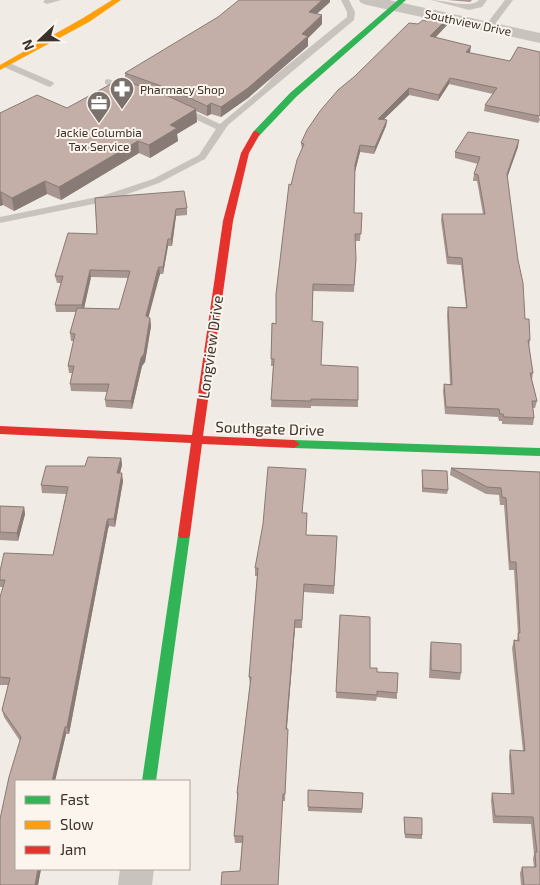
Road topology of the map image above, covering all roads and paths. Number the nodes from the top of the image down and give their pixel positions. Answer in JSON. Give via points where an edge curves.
{"nodes":[{"id":1,"x":57,"y":0,"type":"edge"},
{"id":2,"x":118,"y":0,"type":"edge"},
{"id":3,"x":345,"y":0,"type":"edge"},
{"id":4,"x":367,"y":0,"type":"edge"},
{"id":5,"x":435,"y":0,"type":"edge"},
{"id":6,"x":483,"y":0,"type":"edge"},
{"id":7,"x":509,"y":0,"type":"edge"},
{"id":8,"x":47,"y":2,"type":"dead end"},
{"id":9,"x":398,"y":3,"type":"edge"},
{"id":10,"x":489,"y":26,"type":"junction"},
{"id":11,"x":540,"y":38,"type":"edge"},
{"id":12,"x":3,"y":66,"type":"edge"},
{"id":13,"x":108,"y":82,"type":"dead end"},
{"id":14,"x":50,"y":84,"type":"dead end"},
{"id":15,"x":135,"y":92,"type":"edge"},
{"id":16,"x":172,"y":105,"type":"edge"},
{"id":17,"x":222,"y":128,"type":"junction"},
{"id":18,"x":0,"y":220,"type":"edge"},
{"id":19,"x":0,"y":430,"type":"edge"},
{"id":20,"x":197,"y":440,"type":"junction"},
{"id":21,"x":540,"y":452,"type":"edge"},
{"id":22,"x":150,"y":780,"type":"edge"},
{"id":23,"x":137,"y":870,"type":"edge"},
{"id":24,"x":135,"y":885,"type":"edge"}],
"edges":[{"from":1,"to":8,"type":"lane"},
{"from":2,"to":12,"type":"street"},
{"from":3,"to":17,"type":"lane","via":[[351,18],[231,117]]},
{"from":4,"to":9,"type":"street","name":"Southview Drive"},
{"from":5,"to":6,"type":"lane","via":[[469,8],[478,6]]},
{"from":7,"to":10,"type":"lane"},
{"from":9,"to":10,"type":"street","name":"Southview Drive"},
{"from":9,"to":20,"type":"street","name":"Longview Drive","via":[[292,95],[255,135],[245,153],[228,221]]},
{"from":10,"to":11,"type":"street","name":"Southview Drive"},
{"from":12,"to":14,"type":"lane"},
{"from":13,"to":15,"type":"lane"},
{"from":16,"to":17,"type":"lane"},
{"from":17,"to":18,"type":"lane","via":[[202,157],[156,181],[104,199]]},
{"from":19,"to":20,"type":"street","name":"Southgate Drive"},
{"from":20,"to":21,"type":"street","name":"Southgate Drive"},
{"from":20,"to":22,"type":"street","name":"Longview Drive"},
{"from":23,"to":24,"type":"street"}]}
